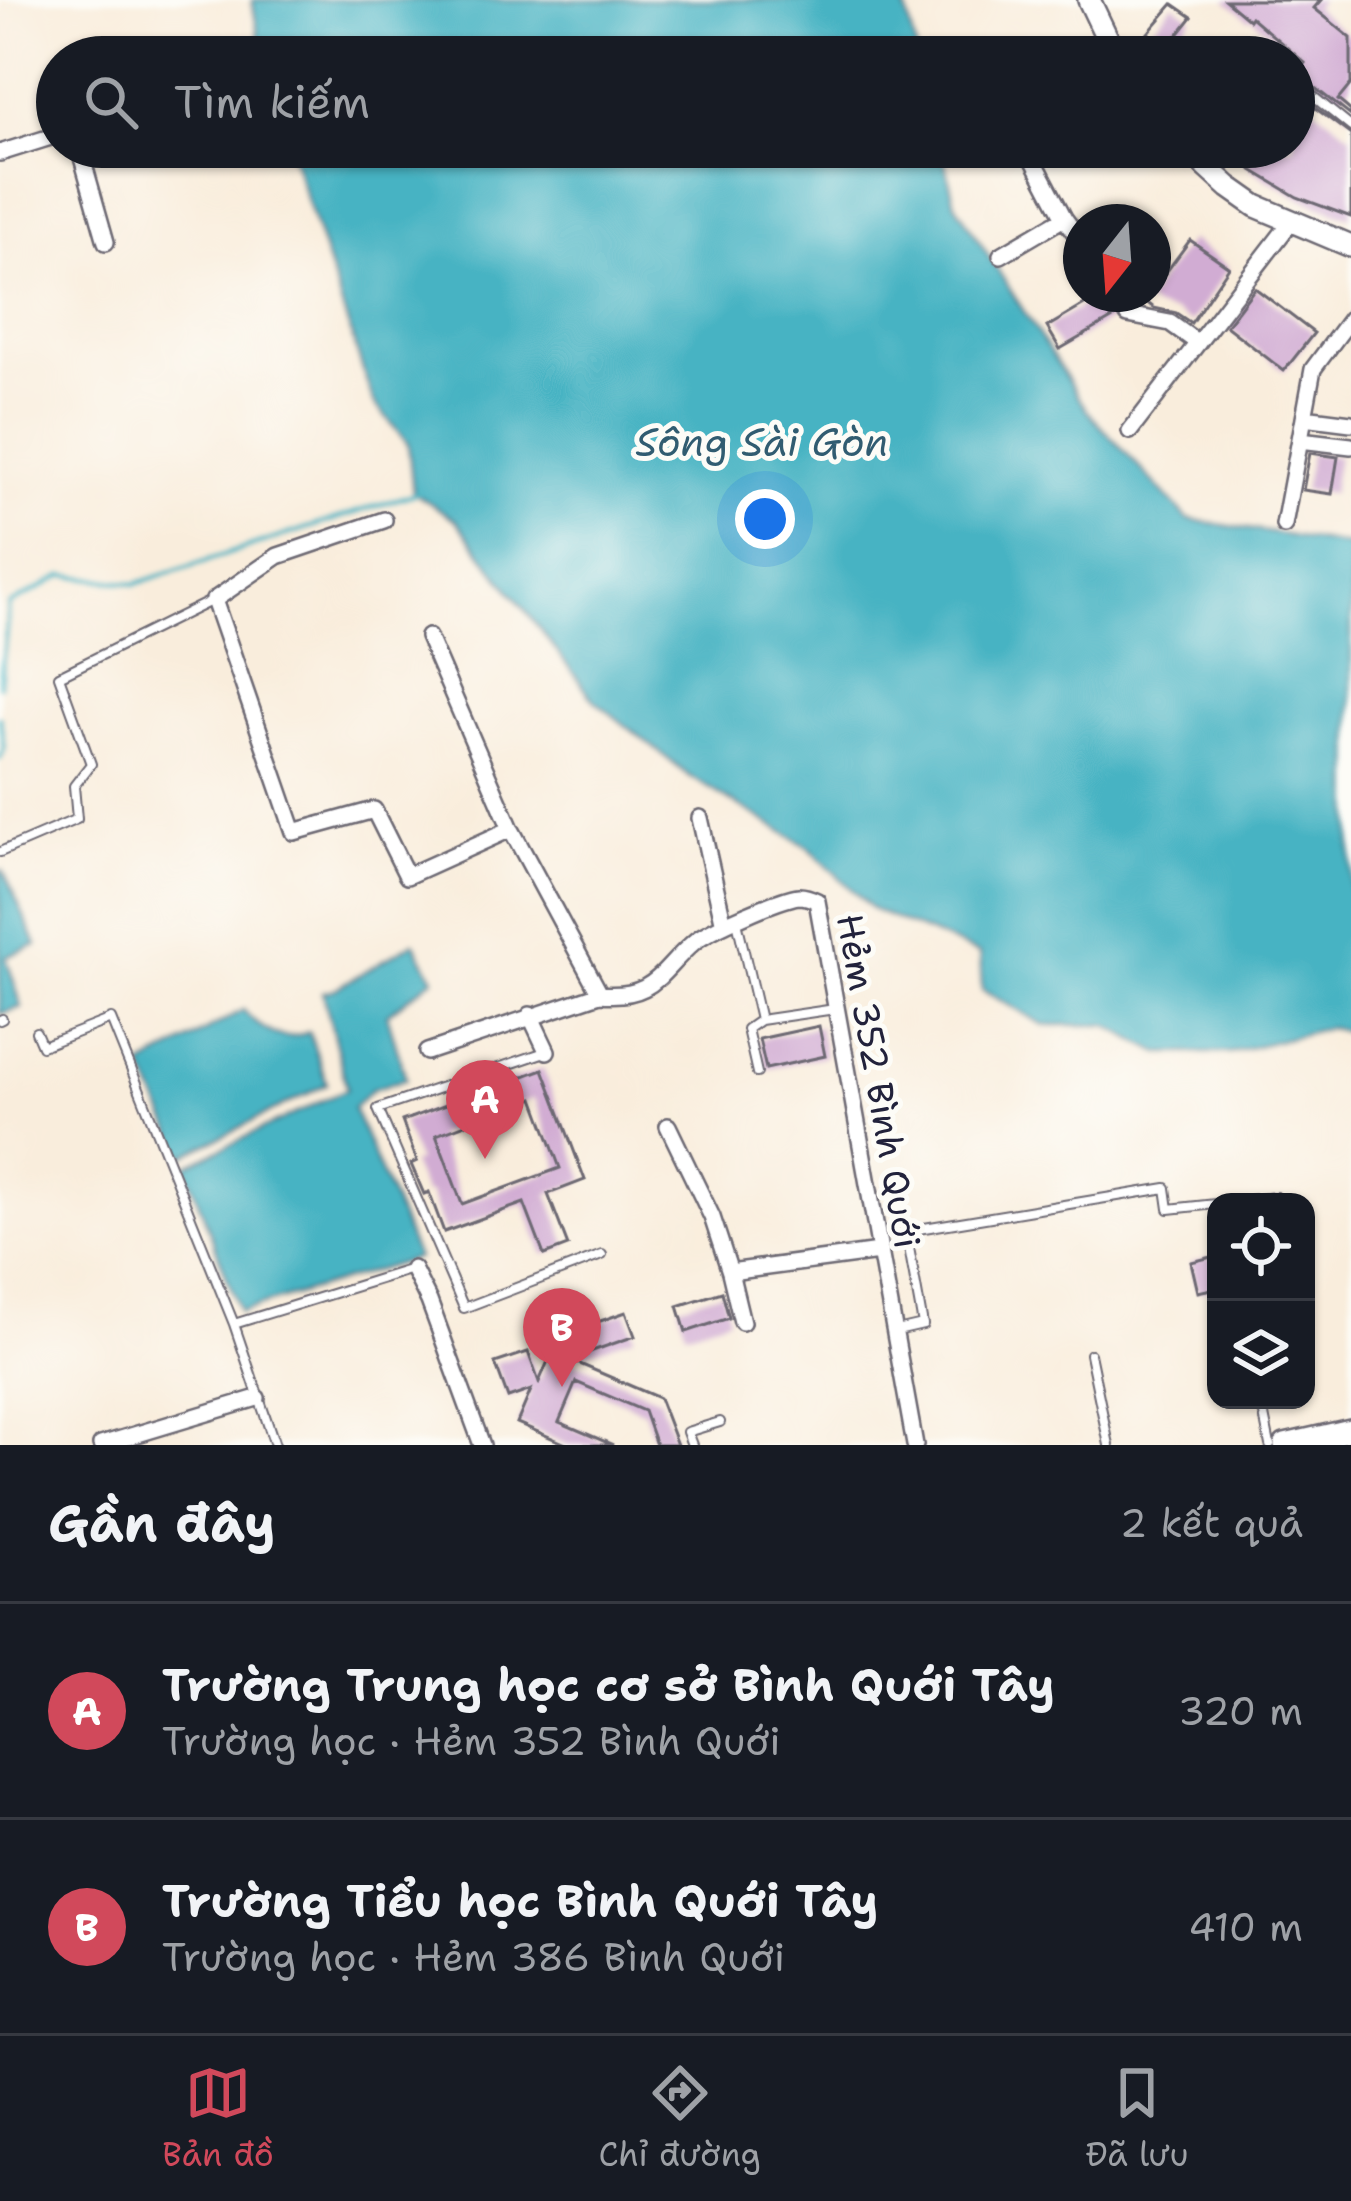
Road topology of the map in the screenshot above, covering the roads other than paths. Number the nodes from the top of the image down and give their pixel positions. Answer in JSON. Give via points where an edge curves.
{"nodes":[{"id":1,"x":1089,"y":0,"type":"edge"},
{"id":2,"x":1106,"y":36,"type":"edge"},
{"id":3,"x":1315,"y":98,"type":"edge"},
{"id":4,"x":1351,"y":127,"type":"edge"},
{"id":5,"x":36,"y":142,"type":"edge"},
{"id":6,"x":0,"y":153,"type":"edge"},
{"id":7,"x":85,"y":168,"type":"edge"},
{"id":8,"x":1038,"y":168,"type":"edge"},
{"id":9,"x":1208,"y":168,"type":"edge"},
{"id":10,"x":1213,"y":168,"type":"edge"},
{"id":11,"x":1211,"y":171,"type":"junction"},
{"id":12,"x":1063,"y":216,"type":"edge"},
{"id":13,"x":1063,"y":219,"type":"edge"},
{"id":14,"x":1291,"y":222,"type":"junction"},
{"id":15,"x":106,"y":242,"type":"dead end"},
{"id":16,"x":1351,"y":247,"type":"edge"},
{"id":17,"x":1001,"y":255,"type":"dead end"},
{"id":18,"x":1126,"y":312,"type":"edge"},
{"id":19,"x":1351,"y":318,"type":"edge"},
{"id":20,"x":1198,"y":343,"type":"junction"},
{"id":21,"x":1304,"y":417,"type":"junction"},
{"id":22,"x":1351,"y":423,"type":"edge"},
{"id":23,"x":1130,"y":431,"type":"dead end"},
{"id":24,"x":1300,"y":440,"type":"junction"},
{"id":25,"x":1351,"y":446,"type":"edge"},
{"id":26,"x":384,"y":520,"type":"dead end"},
{"id":27,"x":1284,"y":525,"type":"dead end"},
{"id":28,"x":214,"y":600,"type":"junction"},
{"id":29,"x":428,"y":637,"type":"dead end"},
{"id":30,"x":700,"y":818,"type":"dead end"},
{"id":31,"x":511,"y":829,"type":"junction"},
{"id":32,"x":0,"y":853,"type":"edge"},
{"id":33,"x":730,"y":922,"type":"junction"},
{"id":34,"x":600,"y":994,"type":"junction"},
{"id":35,"x":836,"y":1009,"type":"junction"},
{"id":36,"x":530,"y":1015,"type":"junction"},
{"id":37,"x":760,"y":1020,"type":"junction"},
{"id":38,"x":36,"y":1032,"type":"dead end"},
{"id":39,"x":547,"y":1051,"type":"joint"},
{"id":40,"x":427,"y":1052,"type":"dead end"},
{"id":41,"x":757,"y":1073,"type":"dead end"},
{"id":42,"x":668,"y":1126,"type":"dead end"},
{"id":43,"x":1207,"y":1205,"type":"edge"},
{"id":44,"x":879,"y":1252,"type":"junction"},
{"id":45,"x":602,"y":1255,"type":"dead end"},
{"id":46,"x":413,"y":1269,"type":"joint"},
{"id":47,"x":730,"y":1272,"type":"junction"},
{"id":48,"x":742,"y":1322,"type":"dead end"},
{"id":49,"x":234,"y":1324,"type":"junction"},
{"id":50,"x":893,"y":1332,"type":"junction"},
{"id":51,"x":1090,"y":1354,"type":"dead end"},
{"id":52,"x":257,"y":1398,"type":"junction"},
{"id":53,"x":1263,"y":1409,"type":"edge"},
{"id":54,"x":720,"y":1422,"type":"dead end"},
{"id":55,"x":1351,"y":1430,"type":"edge"},
{"id":56,"x":100,"y":1445,"type":"edge"},
{"id":57,"x":275,"y":1445,"type":"edge"},
{"id":58,"x":482,"y":1445,"type":"edge"},
{"id":59,"x":692,"y":1445,"type":"edge"},
{"id":60,"x":915,"y":1445,"type":"edge"},
{"id":61,"x":1109,"y":1445,"type":"edge"},
{"id":62,"x":1270,"y":1445,"type":"edge"},
{"id":63,"x":1285,"y":1445,"type":"edge"}],
"edges":[{"from":1,"to":2,"type":"main road"},
{"from":3,"to":4,"type":"lane"},
{"from":5,"to":6,"type":"street"},
{"from":7,"to":15,"type":"street"},
{"from":8,"to":12,"type":"street"},
{"from":9,"to":11,"type":"main road"},
{"from":10,"to":11,"type":"lane"},
{"from":11,"to":14,"type":"main road"},
{"from":13,"to":17,"type":"street"},
{"from":14,"to":16,"type":"main road"},
{"from":14,"to":20,"type":"street"},
{"from":18,"to":20,"type":"street","via":[[1170,323]]},
{"from":19,"to":21,"type":"street","via":[[1313,369]]},
{"from":20,"to":23,"type":"street"},
{"from":21,"to":22,"type":"street"},
{"from":21,"to":24,"type":"street"},
{"from":24,"to":25,"type":"street"},
{"from":24,"to":27,"type":"street"},
{"from":26,"to":28,"type":"street","via":[[278,556]]},
{"from":28,"to":31,"type":"street","via":[[294,832],[374,810],[407,876]]},
{"from":28,"to":32,"type":"lane","via":[[59,676],[92,764],[74,785],[77,819]]},
{"from":29,"to":31,"type":"street"},
{"from":30,"to":33,"type":"street"},
{"from":31,"to":34,"type":"street"},
{"from":33,"to":34,"type":"street","name":"Hẻm 352 Bình Quới","via":[[697,939],[658,981],[624,996]]},
{"from":33,"to":35,"type":"street","name":"Hẻm 352 Bình Quới","via":[[802,895],[817,901]]},
{"from":33,"to":37,"type":"lane"},
{"from":34,"to":36,"type":"street","name":"Hẻm 352 Bình Quới"},
{"from":35,"to":37,"type":"lane"},
{"from":35,"to":44,"type":"street","name":"Hẻm 352 Bình Quới"},
{"from":36,"to":39,"type":"street"},
{"from":36,"to":40,"type":"street","name":"Hẻm 352 Bình Quới"},
{"from":37,"to":41,"type":"lane","via":[[748,1029]]},
{"from":38,"to":49,"type":"lane","via":[[42,1046],[111,1019]]},
{"from":39,"to":45,"type":"lane","via":[[379,1109],[464,1308]]},
{"from":42,"to":47,"type":"street"},
{"from":43,"to":50,"type":"lane","via":[[1168,1209],[1166,1188],[906,1231],[923,1325]]},
{"from":44,"to":47,"type":"street"},
{"from":44,"to":50,"type":"street","name":"Hẻm 352 Bình Quới"},
{"from":46,"to":49,"type":"lane"},
{"from":46,"to":58,"type":"street"},
{"from":47,"to":48,"type":"street"},
{"from":49,"to":52,"type":"lane"},
{"from":50,"to":60,"type":"street","name":"Hẻm 352 Bình Quới"},
{"from":51,"to":61,"type":"lane"},
{"from":52,"to":56,"type":"street"},
{"from":52,"to":57,"type":"lane"},
{"from":53,"to":62,"type":"lane"},
{"from":54,"to":59,"type":"lane","via":[[687,1432]]},
{"from":55,"to":63,"type":"main road"}]}
